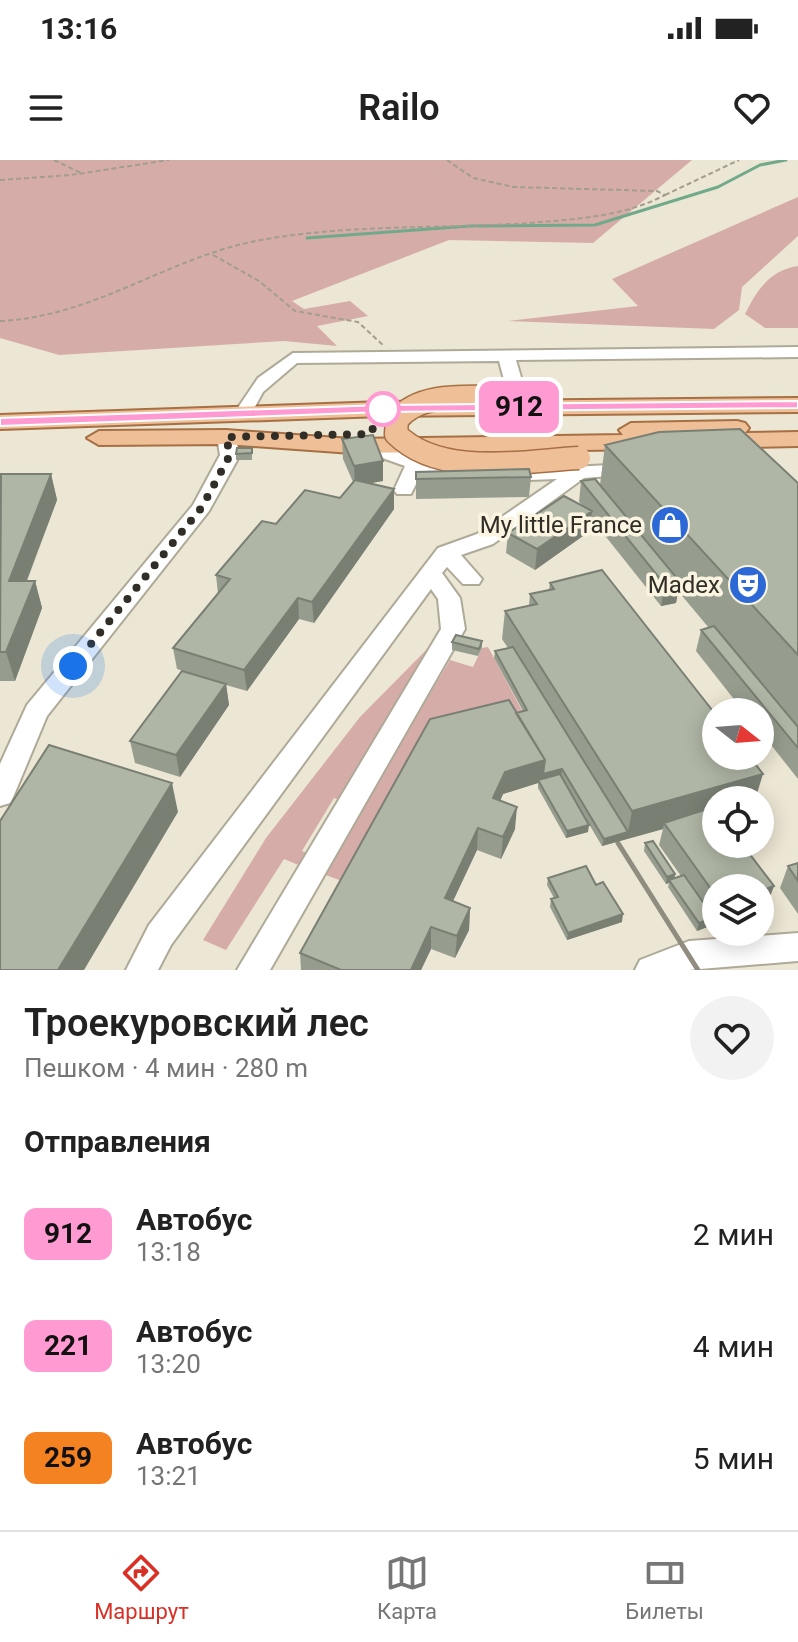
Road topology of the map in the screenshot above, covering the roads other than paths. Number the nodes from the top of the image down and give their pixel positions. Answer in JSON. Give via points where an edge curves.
{"nodes":[{"id":1,"x":798,"y":352,"type":"edge"},
{"id":2,"x":506,"y":355,"type":"junction"},
{"id":3,"x":798,"y":390,"type":"edge"},
{"id":4,"x":516,"y":391,"type":"dead end"},
{"id":5,"x":798,"y":405,"type":"edge"},
{"id":6,"x":244,"y":412,"type":"junction"},
{"id":7,"x":798,"y":412,"type":"edge"},
{"id":8,"x":101,"y":421,"type":"junction"},
{"id":9,"x":0,"y":422,"type":"edge"},
{"id":10,"x":798,"y":427,"type":"edge"},
{"id":11,"x":226,"y":437,"type":"junction"},
{"id":12,"x":0,"y":438,"type":"edge"},
{"id":13,"x":798,"y":439,"type":"edge"},
{"id":14,"x":469,"y":445,"type":"junction"},
{"id":15,"x":352,"y":446,"type":"junction"},
{"id":16,"x":798,"y":453,"type":"edge"},
{"id":17,"x":696,"y":456,"type":"edge"},
{"id":18,"x":415,"y":466,"type":"junction"},
{"id":19,"x":585,"y":467,"type":"junction"},
{"id":20,"x":655,"y":469,"type":"edge"},
{"id":21,"x":468,"y":477,"type":"junction"},
{"id":22,"x":404,"y":490,"type":"dead end"},
{"id":23,"x":438,"y":562,"type":"junction"},
{"id":24,"x":471,"y":579,"type":"dead end"},
{"id":25,"x":0,"y":795,"type":"edge"},
{"id":26,"x":798,"y":947,"type":"edge"},
{"id":27,"x":142,"y":970,"type":"edge"},
{"id":28,"x":253,"y":970,"type":"edge"},
{"id":29,"x":651,"y":970,"type":"edge"}],
"edges":[{"from":1,"to":2,"type":"lane"},
{"from":2,"to":4,"type":"lane"},
{"from":2,"to":6,"type":"lane","via":[[293,358],[273,372]]},
{"from":3,"to":19,"type":"main road","bridge":true,"via":[[439,399],[407,409],[395,429],[409,449],[435,458]]},
{"from":5,"to":6,"type":"main road"},
{"from":6,"to":8,"type":"main road"},
{"from":7,"to":8,"type":"main road"},
{"from":8,"to":9,"type":"main road"},
{"from":10,"to":11,"type":"main road"},
{"from":11,"to":12,"type":"main road"},
{"from":11,"to":15,"type":"main road"},
{"from":11,"to":25,"type":"lane","via":[[230,455],[202,507],[36,712]]},
{"from":13,"to":14,"type":"main road"},
{"from":14,"to":15,"type":"main road"},
{"from":14,"to":21,"type":"lane","via":[[451,449],[442,460],[444,470]]},
{"from":15,"to":18,"type":"lane","via":[[387,449]]},
{"from":16,"to":17,"type":"main road"},
{"from":18,"to":21,"type":"lane"},
{"from":18,"to":22,"type":"lane"},
{"from":19,"to":20,"type":"main road"},
{"from":19,"to":21,"type":"lane"},
{"from":19,"to":23,"type":"lane","via":[[485,539]]},
{"from":23,"to":24,"type":"lane"},
{"from":23,"to":27,"type":"lane","via":[[160,935]]},
{"from":23,"to":28,"type":"lane","via":[[453,629]]},
{"from":26,"to":29,"type":"lane","via":[[689,955]]}]}
